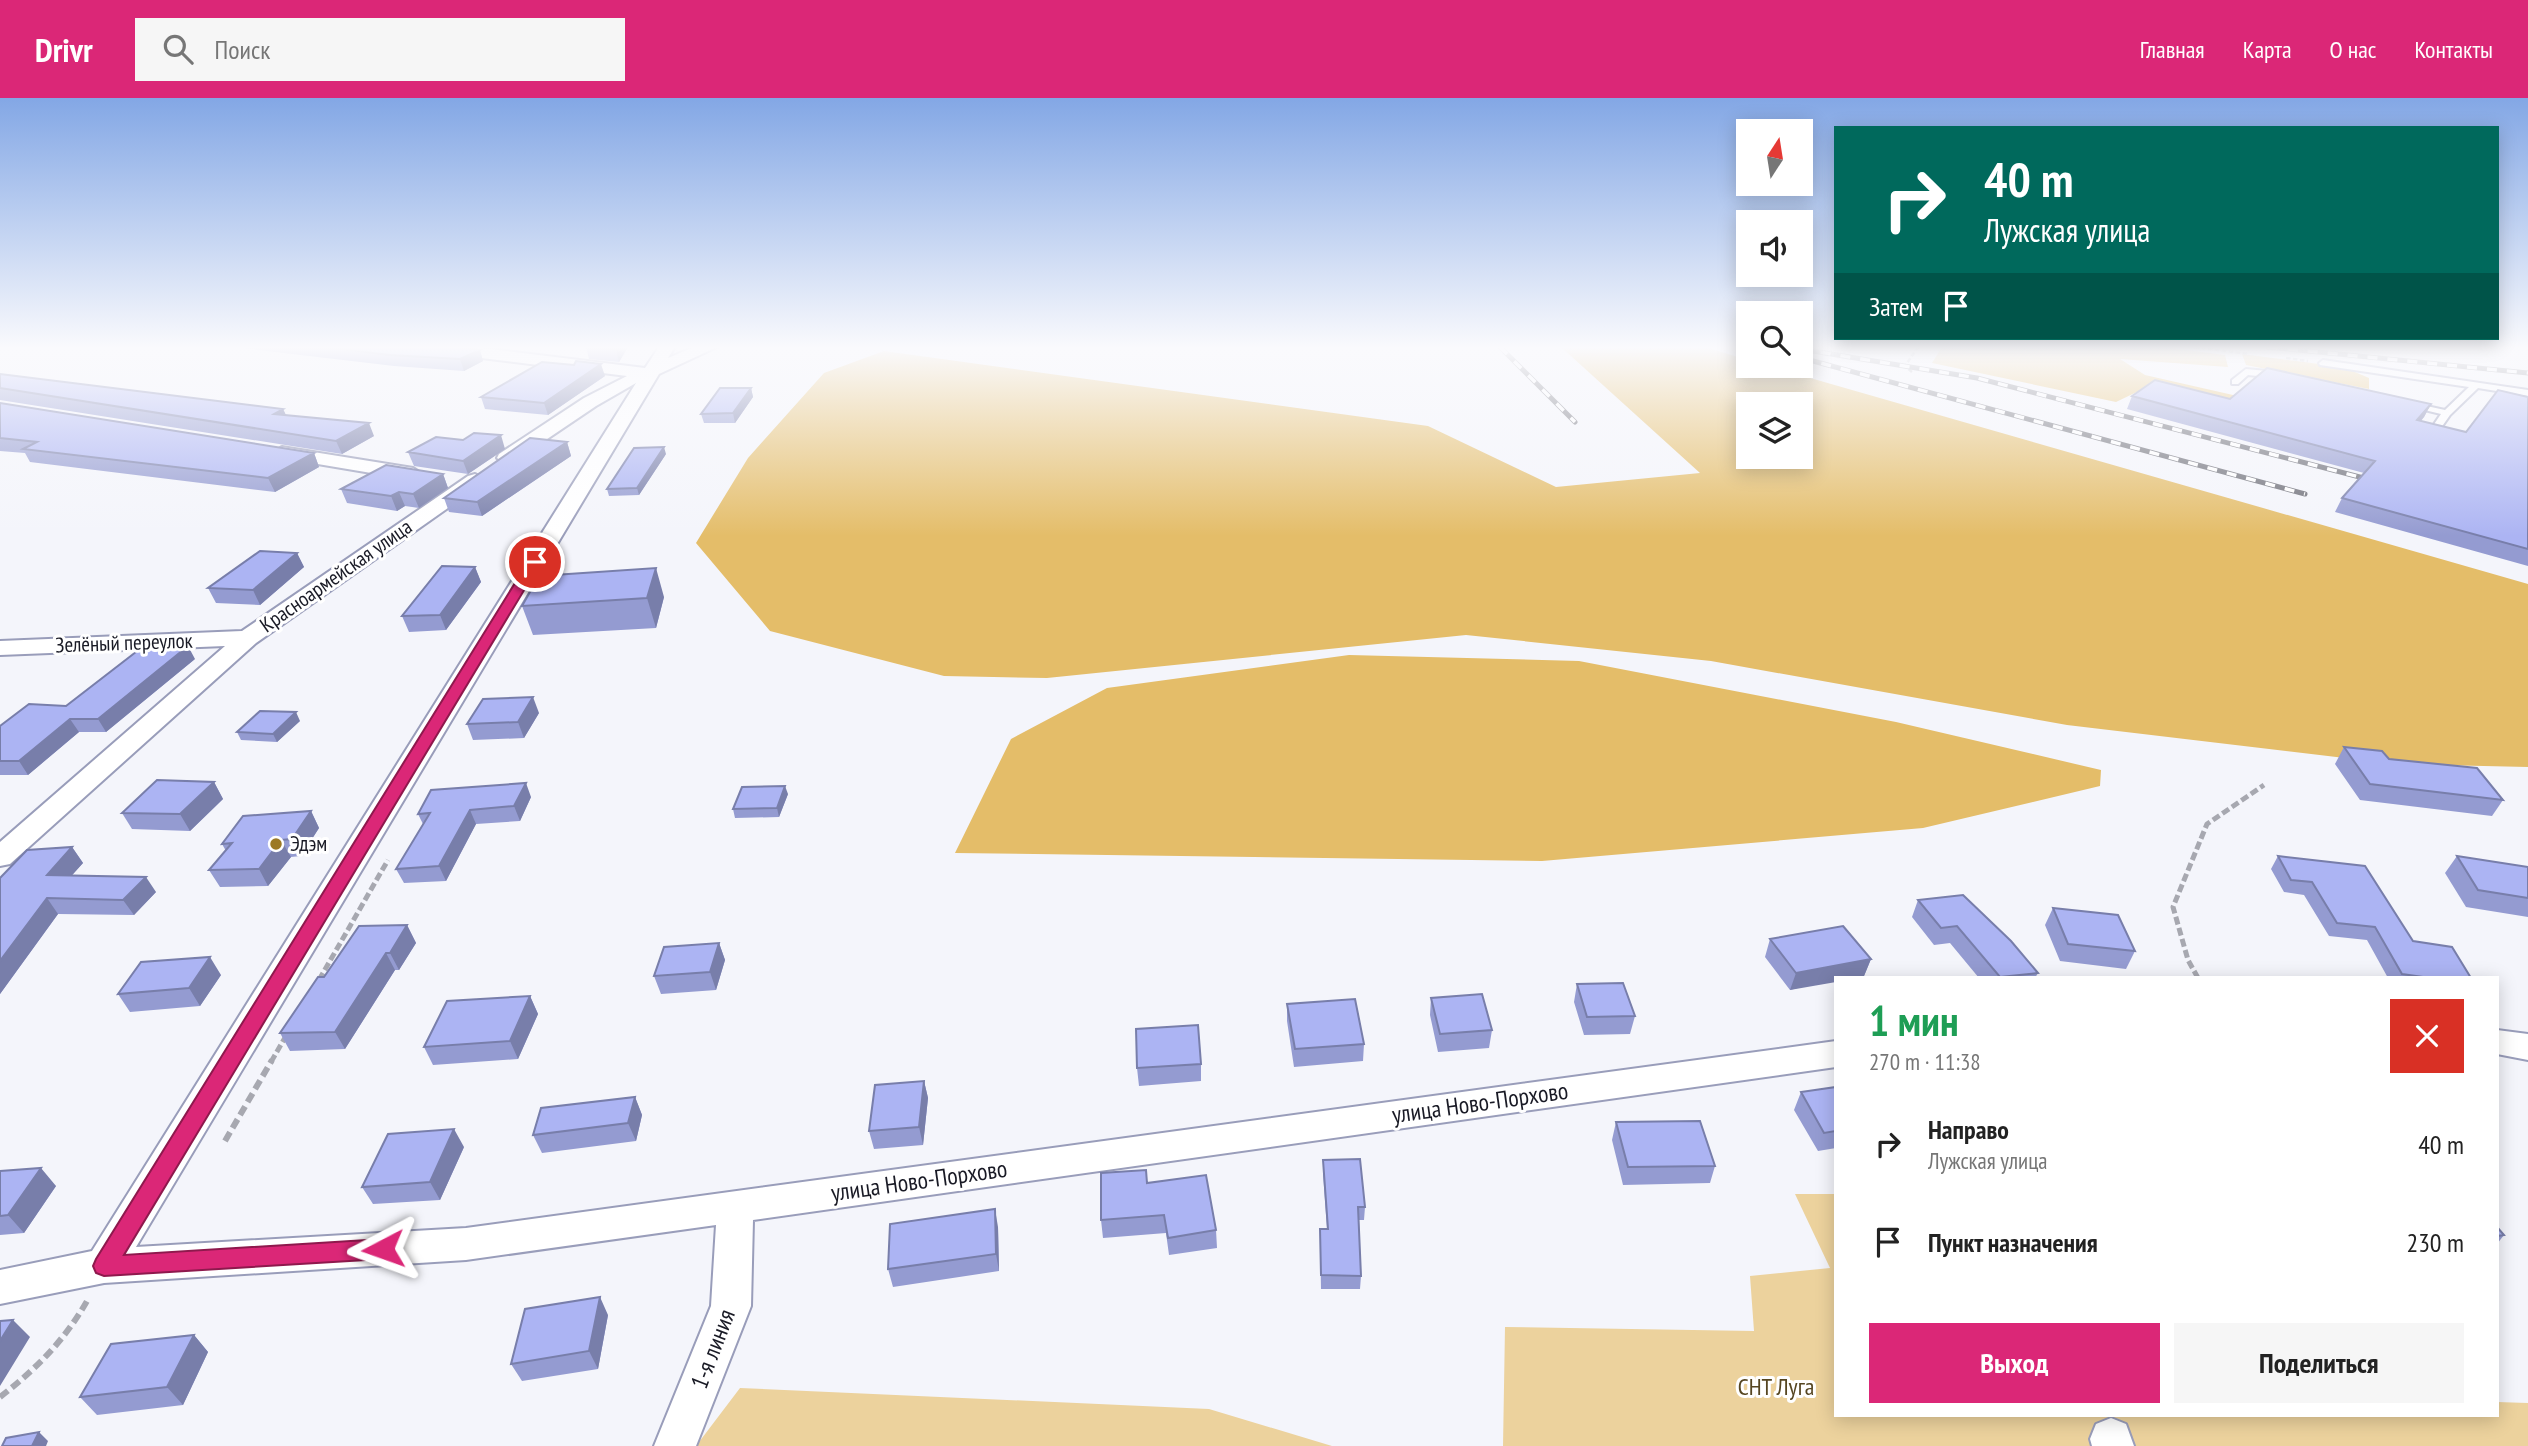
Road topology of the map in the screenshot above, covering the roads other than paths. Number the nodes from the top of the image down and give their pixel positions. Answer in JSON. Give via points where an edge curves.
{"nodes":[{"id":1,"x":578,"y":410,"type":"edge"},
{"id":2,"x":627,"y":410,"type":"edge"},
{"id":3,"x":2434,"y":410,"type":"edge"},
{"id":4,"x":2450,"y":410,"type":"edge"},
{"id":5,"x":2447,"y":413,"type":"junction"},
{"id":6,"x":2433,"y":433,"type":"edge"},
{"id":7,"x":269,"y":450,"type":"edge"},
{"id":8,"x":470,"y":483,"type":"junction"},
{"id":9,"x":248,"y":638,"type":"junction"},
{"id":10,"x":0,"y":648,"type":"edge"},
{"id":11,"x":0,"y":857,"type":"edge"},
{"id":12,"x":2499,"y":1042,"type":"edge"},
{"id":13,"x":2528,"y":1047,"type":"edge"},
{"id":14,"x":1834,"y":1054,"type":"edge"},
{"id":15,"x":735,"y":1206,"type":"junction"},
{"id":16,"x":104,"y":1266,"type":"junction"},
{"id":17,"x":0,"y":1287,"type":"edge"},
{"id":18,"x":675,"y":1446,"type":"edge"}],
"edges":[{"from":1,"to":8,"type":"street","name":"Красноармейская улица"},
{"from":2,"to":16,"type":"street"},
{"from":3,"to":5,"type":"lane"},
{"from":4,"to":5,"type":"lane"},
{"from":5,"to":6,"type":"lane"},
{"from":7,"to":8,"type":"street"},
{"from":8,"to":9,"type":"street","name":"Красноармейская улица"},
{"from":9,"to":10,"type":"street","name":"Зелёный переулок"},
{"from":9,"to":11,"type":"street","name":"Красноармейская улица"},
{"from":12,"to":13,"type":"street"},
{"from":14,"to":15,"type":"street","name":"улица Ново-Порхово"},
{"from":15,"to":16,"type":"street","name":"улица Ново-Порхово","via":[[466,1244]]},
{"from":15,"to":18,"type":"street","name":"1-я линия","via":[[731,1306]]},
{"from":16,"to":17,"type":"street","name":"улица Ново-Порхово"}]}
